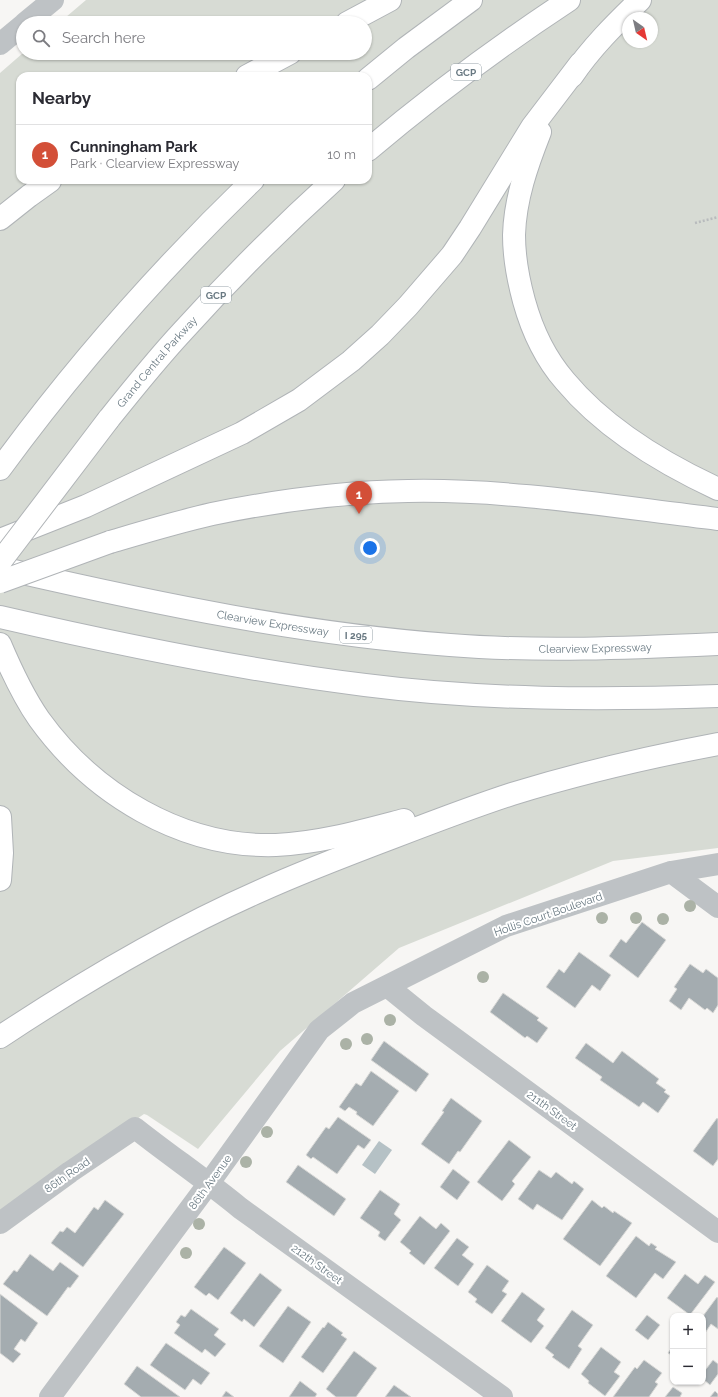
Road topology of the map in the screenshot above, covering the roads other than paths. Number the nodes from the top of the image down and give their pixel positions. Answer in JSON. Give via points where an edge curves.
{"nodes":[{"id":1,"x":53,"y":0,"type":"edge"},
{"id":2,"x":390,"y":0,"type":"edge"},
{"id":3,"x":471,"y":0,"type":"edge"},
{"id":4,"x":569,"y":0,"type":"edge"},
{"id":5,"x":640,"y":0,"type":"edge"},
{"id":6,"x":34,"y":16,"type":"edge"},
{"id":7,"x":360,"y":16,"type":"edge"},
{"id":8,"x":16,"y":31,"type":"edge"},
{"id":9,"x":0,"y":44,"type":"edge"},
{"id":10,"x":277,"y":60,"type":"edge"},
{"id":11,"x":580,"y":64,"type":"junction"},
{"id":12,"x":254,"y":72,"type":"edge"},
{"id":13,"x":372,"y":76,"type":"edge"},
{"id":14,"x":372,"y":147,"type":"edge"},
{"id":15,"x":43,"y":184,"type":"edge"},
{"id":16,"x":45,"y":184,"type":"edge"},
{"id":17,"x":249,"y":184,"type":"edge"},
{"id":18,"x":330,"y":184,"type":"edge"},
{"id":19,"x":0,"y":206,"type":"edge"},
{"id":20,"x":0,"y":219,"type":"edge"},
{"id":21,"x":0,"y":469,"type":"edge"},
{"id":22,"x":718,"y":489,"type":"edge"},
{"id":23,"x":718,"y":519,"type":"edge"},
{"id":24,"x":0,"y":540,"type":"edge"},
{"id":25,"x":0,"y":562,"type":"edge"},
{"id":26,"x":0,"y":568,"type":"edge"},
{"id":27,"x":0,"y":582,"type":"edge"},
{"id":28,"x":0,"y":617,"type":"edge"},
{"id":29,"x":0,"y":644,"type":"edge"},
{"id":30,"x":718,"y":644,"type":"edge"},
{"id":31,"x":718,"y":696,"type":"edge"},
{"id":32,"x":718,"y":744,"type":"edge"},
{"id":33,"x":512,"y":794,"type":"junction"},
{"id":34,"x":0,"y":817,"type":"edge"},
{"id":35,"x":718,"y":864,"type":"edge"},
{"id":36,"x":671,"y":872,"type":"junction"},
{"id":37,"x":0,"y":880,"type":"edge"},
{"id":38,"x":718,"y":907,"type":"edge"},
{"id":39,"x":387,"y":986,"type":"junction"},
{"id":40,"x":0,"y":1037,"type":"edge"},
{"id":41,"x":135,"y":1128,"type":"joint"},
{"id":42,"x":210,"y":1183,"type":"junction"},
{"id":43,"x":0,"y":1223,"type":"edge"},
{"id":44,"x":718,"y":1232,"type":"edge"},
{"id":45,"x":58,"y":1394,"type":"edge"},
{"id":46,"x":502,"y":1397,"type":"edge"}],
"edges":[{"from":1,"to":6,"type":"street"},
{"from":2,"to":7,"type":"highway"},
{"from":3,"to":13,"type":"highway"},
{"from":4,"to":14,"type":"highway","number":"GCP","via":[[440,91]]},
{"from":5,"to":11,"type":"highway"},
{"from":8,"to":9,"type":"street"},
{"from":10,"to":12,"type":"highway"},
{"from":11,"to":22,"type":"highway","via":[[540,131],[519,195],[514,253],[527,310],[543,348],[564,380],[579,397],[613,426],[646,449],[681,471]]},
{"from":11,"to":24,"type":"highway","bridge":true,"via":[[532,127],[452,254],[408,306],[351,361],[299,400],[242,433],[86,506]]},
{"from":15,"to":19,"type":"highway"},
{"from":16,"to":20,"type":"highway"},
{"from":17,"to":21,"type":"highway","via":[[140,296],[47,407]]},
{"from":18,"to":25,"type":"highway","name":"Grand Central Parkway","number":"GCP","bridge":true,"via":[[222,288],[181,333],[108,420]]},
{"from":23,"to":27,"type":"highway","bridge":true,"via":[[500,493],[407,491],[315,498],[212,514],[110,542]]},
{"from":26,"to":30,"type":"highway","name":"Clearview Expressway","number":"I 295","via":[[219,614],[372,638],[528,648]]},
{"from":28,"to":31,"type":"highway","via":[[210,661],[366,686],[526,697]]},
{"from":29,"to":33,"type":"highway","via":[[38,718],[83,770],[117,797],[136,808],[199,834],[250,844],[276,845],[315,841]]},
{"from":32,"to":33,"type":"highway","via":[[630,763]]},
{"from":33,"to":40,"type":"highway","via":[[362,849],[259,891],[149,946]]},
{"from":34,"to":37,"type":"highway"},
{"from":35,"to":36,"type":"street","name":"Hollis Court Boulevard"},
{"from":36,"to":38,"type":"street"},
{"from":36,"to":39,"type":"street","name":"Hollis Court Boulevard","via":[[506,926]]},
{"from":39,"to":42,"type":"street","name":"86th Avenue","via":[[353,1003],[320,1030]]},
{"from":39,"to":44,"type":"street","name":"211th Street","via":[[424,1016]]},
{"from":41,"to":42,"type":"street","name":"212th Street"},
{"from":41,"to":43,"type":"street","name":"86th Road"},
{"from":42,"to":45,"type":"street","name":"86th Avenue"},
{"from":42,"to":46,"type":"street","name":"212th Street","via":[[246,1212]]}]}
